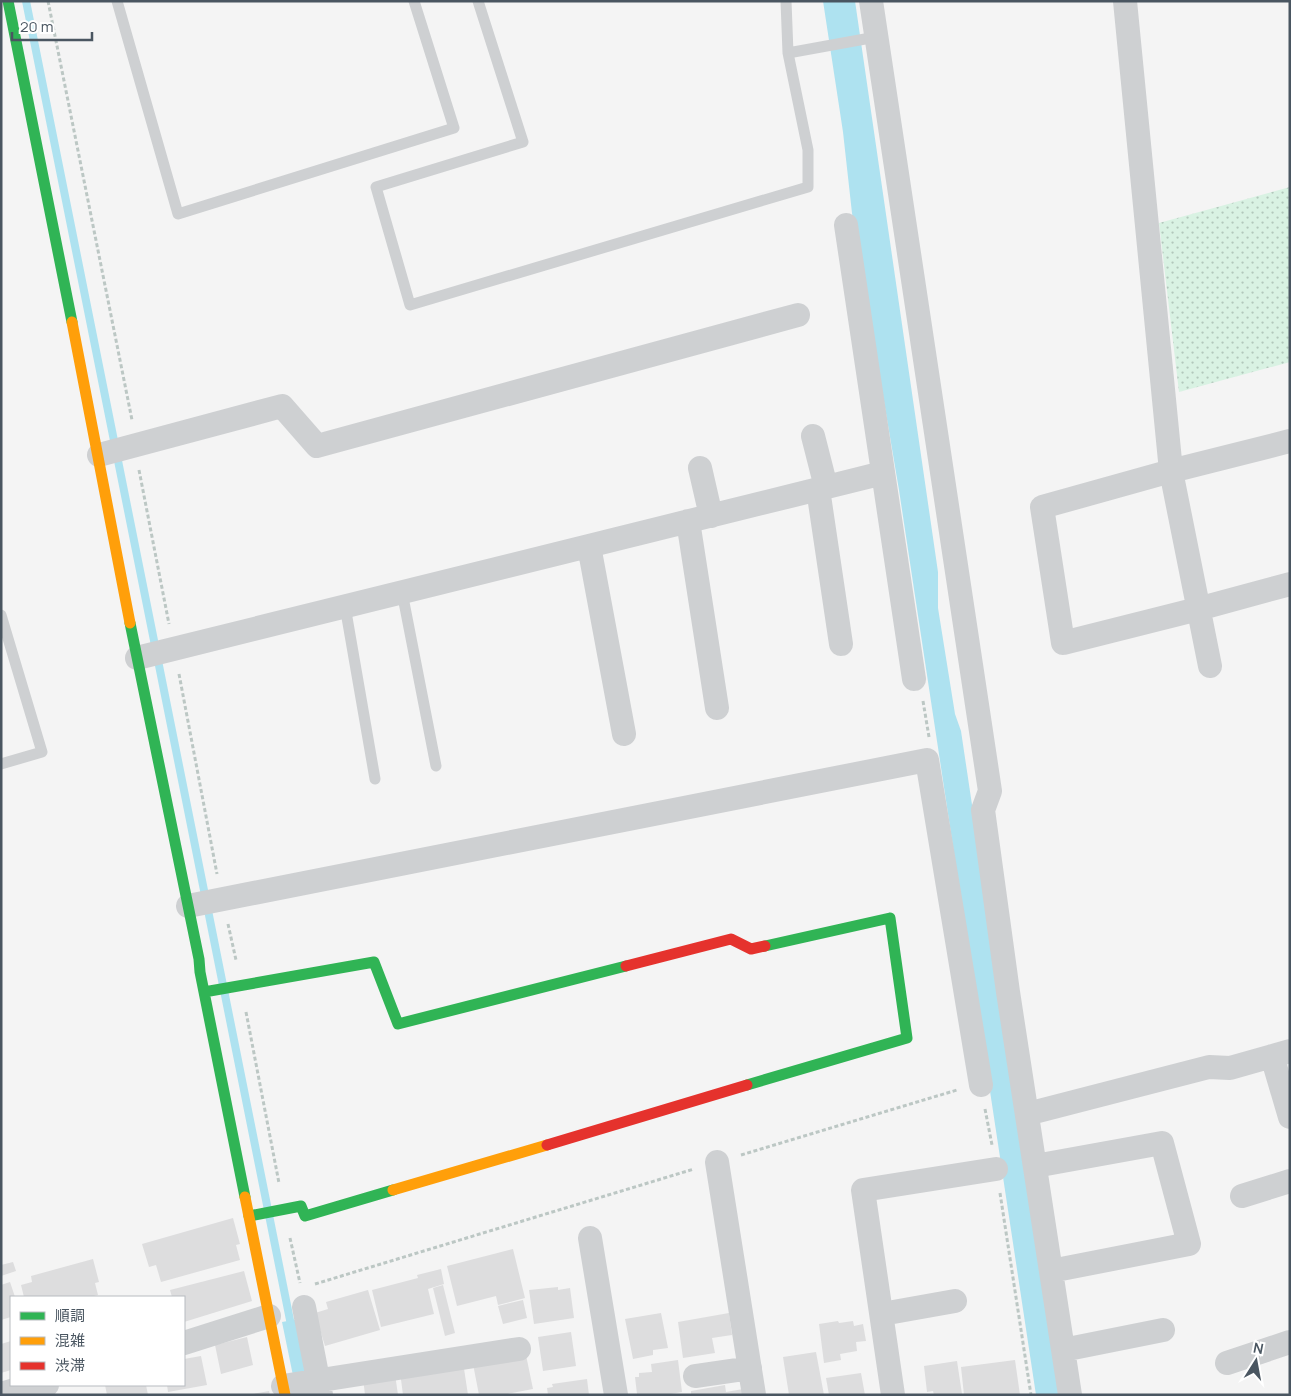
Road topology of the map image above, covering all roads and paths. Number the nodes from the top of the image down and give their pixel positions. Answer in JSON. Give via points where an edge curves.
{"nodes":[{"id":1,"x":8,"y":1,"type":"edge"},
{"id":2,"x":117,"y":1,"type":"edge"},
{"id":3,"x":414,"y":1,"type":"edge"},
{"id":4,"x":478,"y":1,"type":"edge"},
{"id":5,"x":786,"y":1,"type":"edge"},
{"id":6,"x":871,"y":1,"type":"edge"},
{"id":7,"x":1125,"y":1,"type":"edge"},
{"id":8,"x":870,"y":39,"type":"junction"},
{"id":9,"x":788,"y":53,"type":"junction"},
{"id":10,"x":846,"y":224,"type":"dead end"},
{"id":11,"x":798,"y":315,"type":"dead end"},
{"id":12,"x":814,"y":436,"type":"dead end"},
{"id":13,"x":1290,"y":441,"type":"edge"},
{"id":14,"x":111,"y":452,"type":"junction"},
{"id":15,"x":700,"y":468,"type":"dead end"},
{"id":16,"x":1171,"y":471,"type":"junction"},
{"id":17,"x":883,"y":473,"type":"junction"},
{"id":18,"x":822,"y":488,"type":"junction"},
{"id":19,"x":711,"y":516,"type":"junction"},
{"id":20,"x":688,"y":521,"type":"junction"},
{"id":21,"x":590,"y":546,"type":"junction"},
{"id":22,"x":1290,"y":584,"type":"edge"},
{"id":23,"x":402,"y":592,"type":"junction"},
{"id":24,"x":345,"y":606,"type":"junction"},
{"id":25,"x":1198,"y":609,"type":"junction"},
{"id":26,"x":1,"y":615,"type":"edge"},
{"id":27,"x":841,"y":644,"type":"dead end"},
{"id":28,"x":141,"y":657,"type":"junction"},
{"id":29,"x":1210,"y":666,"type":"dead end"},
{"id":30,"x":914,"y":679,"type":"joint"},
{"id":31,"x":717,"y":708,"type":"dead end"},
{"id":32,"x":624,"y":734,"type":"dead end"},
{"id":33,"x":927,"y":760,"type":"junction"},
{"id":34,"x":1,"y":764,"type":"edge"},
{"id":35,"x":436,"y":766,"type":"dead end"},
{"id":36,"x":375,"y":779,"type":"dead end"},
{"id":37,"x":200,"y":903,"type":"junction"},
{"id":38,"x":209,"y":991,"type":"junction"},
{"id":39,"x":1281,"y":1053,"type":"edge"},
{"id":40,"x":981,"y":1085,"type":"dead end"},
{"id":41,"x":1027,"y":1114,"type":"junction"},
{"id":42,"x":1290,"y":1117,"type":"edge"},
{"id":43,"x":717,"y":1162,"type":"dead end"},
{"id":44,"x":1035,"y":1166,"type":"junction"},
{"id":45,"x":996,"y":1169,"type":"dead end"},
{"id":46,"x":1290,"y":1181,"type":"edge"},
{"id":47,"x":1242,"y":1196,"type":"dead end"},
{"id":48,"x":253,"y":1215,"type":"junction"},
{"id":49,"x":590,"y":1238,"type":"dead end"},
{"id":50,"x":1051,"y":1271,"type":"junction"},
{"id":51,"x":955,"y":1301,"type":"dead end"},
{"id":52,"x":304,"y":1307,"type":"dead end"},
{"id":53,"x":882,"y":1314,"type":"junction"},
{"id":54,"x":269,"y":1316,"type":"junction"},
{"id":55,"x":1163,"y":1330,"type":"dead end"},
{"id":56,"x":1290,"y":1342,"type":"edge"},
{"id":57,"x":185,"y":1343,"type":"edge"},
{"id":58,"x":519,"y":1349,"type":"dead end"},
{"id":59,"x":1063,"y":1350,"type":"junction"},
{"id":60,"x":1227,"y":1363,"type":"dead end"},
{"id":61,"x":750,"y":1368,"type":"junction"},
{"id":62,"x":695,"y":1376,"type":"dead end"},
{"id":63,"x":302,"y":1387,"type":"edge"},
{"id":64,"x":36,"y":1390,"type":"edge"},
{"id":65,"x":1,"y":1394,"type":"edge"},
{"id":66,"x":616,"y":1395,"type":"edge"},
{"id":67,"x":754,"y":1395,"type":"edge"},
{"id":68,"x":893,"y":1395,"type":"edge"},
{"id":69,"x":1070,"y":1395,"type":"edge"}],
"edges":[{"from":1,"to":14,"type":"street"},
{"from":2,"to":3,"type":"lane","via":[[178,214],[454,128]]},
{"from":4,"to":9,"type":"lane","via":[[524,142],[376,187],[410,305],[808,187],[808,150]]},
{"from":5,"to":9,"type":"lane"},
{"from":6,"to":8,"type":"street"},
{"from":7,"to":16,"type":"street"},
{"from":8,"to":9,"type":"lane"},
{"from":8,"to":41,"type":"street","via":[[990,791],[983,810]]},
{"from":10,"to":17,"type":"street"},
{"from":11,"to":14,"type":"street","via":[[317,446],[282,406]]},
{"from":12,"to":18,"type":"street"},
{"from":13,"to":16,"type":"street"},
{"from":14,"to":28,"type":"street"},
{"from":15,"to":19,"type":"street"},
{"from":16,"to":25,"type":"street"},
{"from":16,"to":25,"type":"street","via":[[1042,507],[1063,643]]},
{"from":17,"to":18,"type":"street"},
{"from":17,"to":30,"type":"street"},
{"from":18,"to":19,"type":"street"},
{"from":18,"to":27,"type":"street"},
{"from":19,"to":20,"type":"street"},
{"from":20,"to":21,"type":"street"},
{"from":20,"to":31,"type":"street"},
{"from":21,"to":23,"type":"street"},
{"from":21,"to":32,"type":"street"},
{"from":22,"to":25,"type":"street"},
{"from":23,"to":24,"type":"street"},
{"from":23,"to":35,"type":"lane"},
{"from":24,"to":28,"type":"street"},
{"from":24,"to":36,"type":"lane"},
{"from":25,"to":29,"type":"street"},
{"from":26,"to":34,"type":"lane","via":[[42,752]]},
{"from":28,"to":37,"type":"street","via":[[178,862]]},
{"from":30,"to":33,"type":"path","via":[[921,684],[930,746]]},
{"from":33,"to":37,"type":"street"},
{"from":33,"to":40,"type":"street"},
{"from":37,"to":38,"type":"street","via":[[200,972]]},
{"from":38,"to":48,"type":"street"},
{"from":38,"to":48,"type":"street","via":[[374,962],[398,1024],[731,939],[751,949],[890,918],[907,1038],[305,1216],[301,1206]]},
{"from":39,"to":41,"type":"street","via":[[1230,1068],[1209,1067]]},
{"from":39,"to":42,"type":"street"},
{"from":41,"to":44,"type":"street"},
{"from":43,"to":61,"type":"street"},
{"from":44,"to":50,"type":"street"},
{"from":44,"to":50,"type":"street","via":[[1162,1142],[1189,1244]]},
{"from":45,"to":53,"type":"street","via":[[863,1190]]},
{"from":46,"to":47,"type":"street"},
{"from":48,"to":54,"type":"street"},
{"from":49,"to":66,"type":"street"},
{"from":50,"to":59,"type":"street"},
{"from":51,"to":53,"type":"street"},
{"from":52,"to":63,"type":"street"},
{"from":53,"to":68,"type":"street"},
{"from":54,"to":57,"type":"street"},
{"from":54,"to":63,"type":"street"},
{"from":55,"to":59,"type":"street"},
{"from":56,"to":60,"type":"street"},
{"from":58,"to":63,"type":"street"},
{"from":59,"to":69,"type":"street"},
{"from":61,"to":62,"type":"street"},
{"from":61,"to":67,"type":"street"},
{"from":64,"to":65,"type":"street","via":[[18,1389]]}]}
